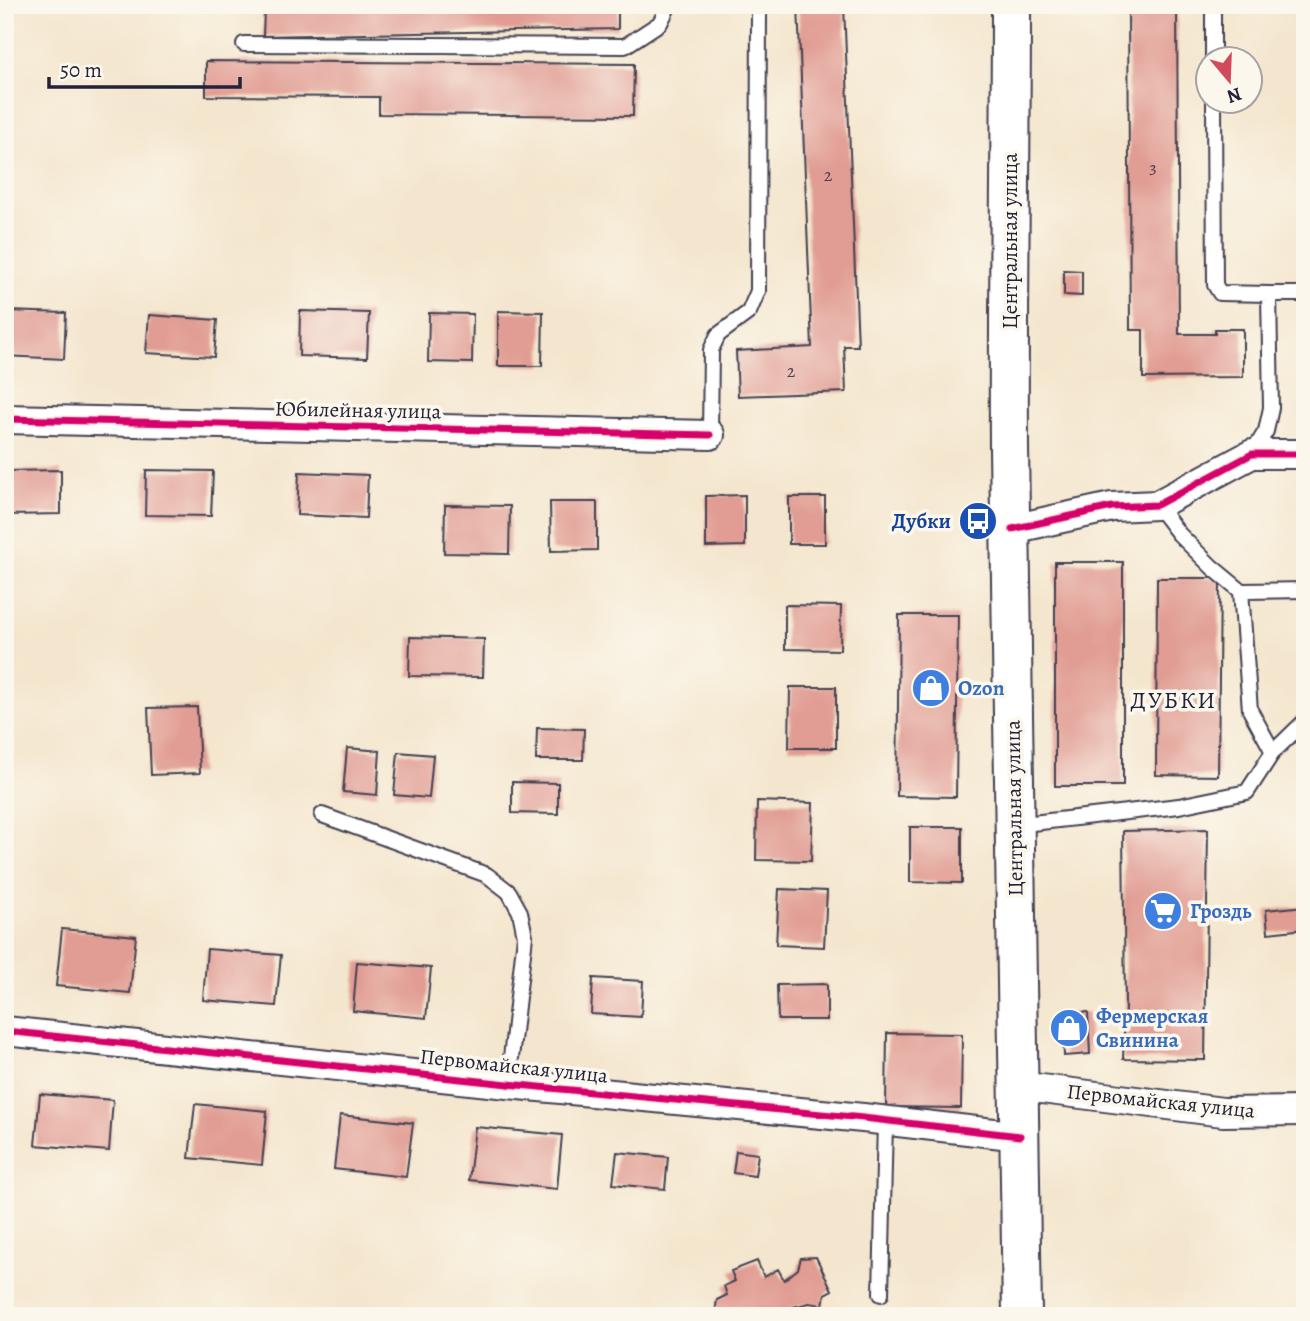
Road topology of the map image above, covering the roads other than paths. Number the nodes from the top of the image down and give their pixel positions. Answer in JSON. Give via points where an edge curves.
{"nodes":[{"id":1,"x":669,"y":5,"type":"edge"},
{"id":2,"x":759,"y":5,"type":"edge"},
{"id":3,"x":1011,"y":5,"type":"edge"},
{"id":4,"x":1213,"y":5,"type":"edge"},
{"id":5,"x":244,"y":44,"type":"dead end"},
{"id":6,"x":1213,"y":46,"type":"edge"},
{"id":7,"x":1214,"y":116,"type":"edge"},
{"id":8,"x":1269,"y":294,"type":"junction"},
{"id":9,"x":1305,"y":294,"type":"edge"},
{"id":10,"x":5,"y":419,"type":"edge"},
{"id":11,"x":710,"y":435,"type":"joint"},
{"id":12,"x":1252,"y":454,"type":"junction"},
{"id":13,"x":1305,"y":454,"type":"edge"},
{"id":14,"x":1157,"y":505,"type":"junction"},
{"id":15,"x":1012,"y":529,"type":"junction"},
{"id":16,"x":1305,"y":590,"type":"edge"},
{"id":17,"x":1241,"y":591,"type":"junction"},
{"id":18,"x":1305,"y":720,"type":"edge"},
{"id":19,"x":1273,"y":752,"type":"junction"},
{"id":20,"x":321,"y":815,"type":"dead end"},
{"id":21,"x":1014,"y":826,"type":"junction"},
{"id":22,"x":5,"y":1031,"type":"edge"},
{"id":23,"x":508,"y":1084,"type":"junction"},
{"id":24,"x":1018,"y":1086,"type":"junction"},
{"id":25,"x":1305,"y":1111,"type":"edge"},
{"id":26,"x":885,"y":1121,"type":"junction"},
{"id":27,"x":1020,"y":1136,"type":"junction"},
{"id":28,"x":881,"y":1294,"type":"dead end"},
{"id":29,"x":1022,"y":1316,"type":"edge"}],
"edges":[{"from":1,"to":5,"type":"lane","via":[[660,23],[625,46]]},
{"from":2,"to":11,"type":"lane","via":[[758,291],[750,312],[718,335],[711,350]]},
{"from":3,"to":15,"type":"main road","name":"Центральная улица"},
{"from":4,"to":6,"type":"lane"},
{"from":7,"to":8,"type":"lane","via":[[1215,285],[1220,292]]},
{"from":8,"to":9,"type":"lane"},
{"from":8,"to":12,"type":"lane","via":[[1271,408],[1266,431]]},
{"from":10,"to":11,"type":"street","name":"Юбилейная улица"},
{"from":12,"to":13,"type":"street"},
{"from":12,"to":14,"type":"street"},
{"from":14,"to":15,"type":"street","via":[[1112,507]]},
{"from":14,"to":17,"type":"lane","via":[[1179,534]]},
{"from":15,"to":21,"type":"main road","name":"Центральная улица"},
{"from":16,"to":17,"type":"lane"},
{"from":17,"to":19,"type":"lane","via":[[1250,710]]},
{"from":18,"to":19,"type":"lane"},
{"from":19,"to":21,"type":"lane","via":[[1247,792],[1179,806]]},
{"from":20,"to":23,"type":"lane","via":[[486,875],[509,892],[520,912],[525,936]]},
{"from":21,"to":24,"type":"main road","name":"Центральная улица"},
{"from":22,"to":23,"type":"street","name":"Первомайская улица"},
{"from":23,"to":26,"type":"street","name":"Первомайская улица"},
{"from":24,"to":25,"type":"street","name":"Первомайская улица","via":[[1223,1112]]},
{"from":24,"to":27,"type":"main road","name":"Центральная улица"},
{"from":26,"to":27,"type":"street","name":"Первомайская улица"},
{"from":26,"to":28,"type":"lane"},
{"from":27,"to":29,"type":"main road","name":"Центральная улица"}]}
